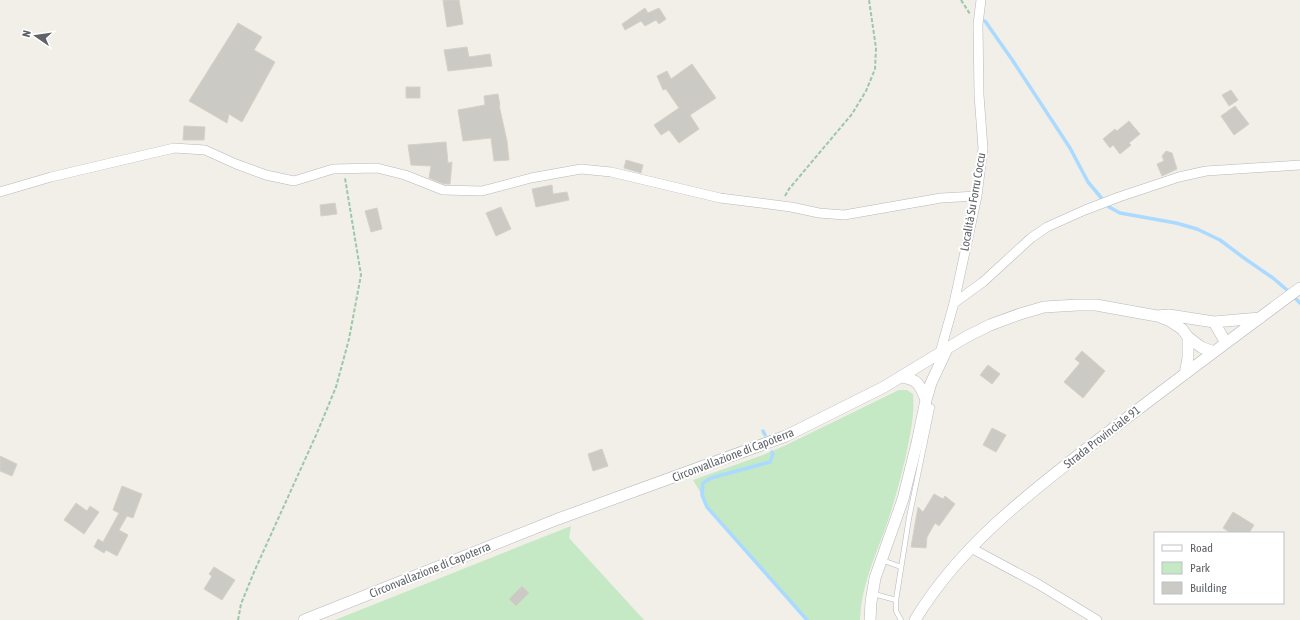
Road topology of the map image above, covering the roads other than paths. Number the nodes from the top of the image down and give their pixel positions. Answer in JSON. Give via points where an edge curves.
{"nodes":[{"id":1,"x":981,"y":0,"type":"edge"},
{"id":2,"x":1300,"y":164,"type":"edge"},
{"id":3,"x":0,"y":192,"type":"edge"},
{"id":4,"x":977,"y":196,"type":"junction"},
{"id":5,"x":1300,"y":288,"type":"edge"},
{"id":6,"x":954,"y":303,"type":"junction"},
{"id":7,"x":1157,"y":316,"type":"junction"},
{"id":8,"x":1260,"y":318,"type":"junction"},
{"id":9,"x":1214,"y":322,"type":"junction"},
{"id":10,"x":946,"y":331,"type":"junction"},
{"id":11,"x":1188,"y":337,"type":"junction"},
{"id":12,"x":962,"y":339,"type":"junction"},
{"id":13,"x":1226,"y":343,"type":"junction"},
{"id":14,"x":943,"y":351,"type":"junction"},
{"id":15,"x":1214,"y":352,"type":"junction"},
{"id":16,"x":1184,"y":374,"type":"junction"},
{"id":17,"x":901,"y":377,"type":"junction"},
{"id":18,"x":925,"y":402,"type":"junction"},
{"id":19,"x":971,"y":548,"type":"junction"},
{"id":20,"x":881,"y":560,"type":"junction"},
{"id":21,"x":901,"y":567,"type":"junction"},
{"id":22,"x":872,"y":594,"type":"junction"},
{"id":23,"x":896,"y":600,"type":"junction"},
{"id":24,"x":924,"y":606,"type":"junction"},
{"id":25,"x":304,"y":620,"type":"edge"},
{"id":26,"x":870,"y":620,"type":"edge"},
{"id":27,"x":901,"y":620,"type":"edge"},
{"id":28,"x":906,"y":620,"type":"edge"},
{"id":29,"x":915,"y":620,"type":"edge"},
{"id":30,"x":1097,"y":620,"type":"edge"}],
"edges":[{"from":1,"to":4,"type":"street","name":"Località Su Forru Coccu","via":[[978,24],[982,148]]},
{"from":2,"to":6,"type":"street","via":[[1206,171],[1179,177],[1069,217],[1031,238],[983,282]]},
{"from":3,"to":4,"type":"street","via":[[51,177],[174,148],[205,150],[236,164],[294,181],[333,169],[377,168],[405,175],[444,190],[482,191],[531,178],[581,169],[611,172],[720,198],[819,213],[844,214],[941,198]]},
{"from":4,"to":6,"type":"street","name":"Località Su Forru Coccu"},
{"from":5,"to":8,"type":"street","name":"Strada Provinciale 91"},
{"from":6,"to":10,"type":"street","name":"Località Su Forru Coccu"},
{"from":7,"to":9,"type":"street","via":[[1169,315]]},
{"from":7,"to":11,"type":"street","via":[[1182,329]]},
{"from":7,"to":12,"type":"street","name":"Circonvallazione di Capoterra","via":[[1096,305],[1044,307],[990,325]]},
{"from":8,"to":9,"type":"street"},
{"from":8,"to":13,"type":"street","name":"Strada Provinciale 91"},
{"from":9,"to":13,"type":"street"},
{"from":10,"to":12,"type":"street","via":[[950,336]]},
{"from":10,"to":14,"type":"street","name":"Località Su Forru Coccu"},
{"from":11,"to":15,"type":"street","via":[[1201,347]]},
{"from":11,"to":16,"type":"street","via":[[1188,358]]},
{"from":12,"to":14,"type":"street","name":"Circonvallazione di Capoterra"},
{"from":13,"to":15,"type":"street","name":"Strada Provinciale 91"},
{"from":14,"to":17,"type":"street","name":"Circonvallazione di Capoterra"},
{"from":14,"to":18,"type":"street"},
{"from":15,"to":16,"type":"street","name":"Strada Provinciale 91"},
{"from":16,"to":19,"type":"street","name":"Strada Provinciale 91","via":[[1037,487],[994,524]]},
{"from":17,"to":18,"type":"street","via":[[917,382]]},
{"from":17,"to":25,"type":"street","name":"Circonvallazione di Capoterra","via":[[786,436],[558,519]]},
{"from":18,"to":20,"type":"street","via":[[903,499]]},
{"from":18,"to":21,"type":"lane","via":[[932,407]]},
{"from":19,"to":24,"type":"street","name":"Strada Provinciale 91"},
{"from":19,"to":30,"type":"street"},
{"from":20,"to":21,"type":"lane"},
{"from":20,"to":22,"type":"street"},
{"from":21,"to":23,"type":"lane"},
{"from":22,"to":23,"type":"lane"},
{"from":22,"to":26,"type":"street"},
{"from":23,"to":27,"type":"lane","via":[[896,611]]},
{"from":24,"to":28,"type":"street"},
{"from":24,"to":29,"type":"street"}]}
